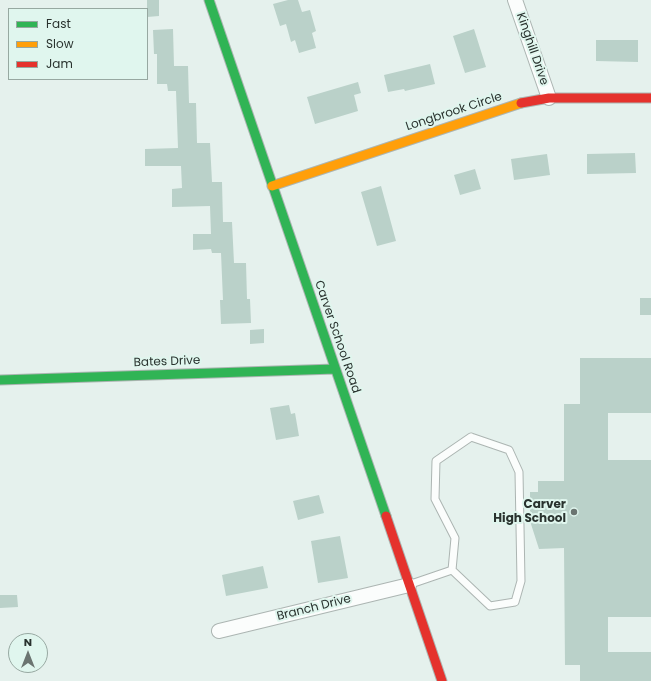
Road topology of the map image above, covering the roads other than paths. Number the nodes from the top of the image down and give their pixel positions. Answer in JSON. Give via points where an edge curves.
{"nodes":[{"id":1,"x":209,"y":0,"type":"edge"},
{"id":2,"x":515,"y":0,"type":"edge"},
{"id":3,"x":549,"y":98,"type":"junction"},
{"id":4,"x":651,"y":98,"type":"edge"},
{"id":5,"x":272,"y":186,"type":"junction"},
{"id":6,"x":335,"y":369,"type":"junction"},
{"id":7,"x":0,"y":380,"type":"edge"},
{"id":8,"x":452,"y":570,"type":"junction"},
{"id":9,"x":409,"y":585,"type":"junction"},
{"id":10,"x":220,"y":631,"type":"dead end"},
{"id":11,"x":442,"y":681,"type":"edge"}],
"edges":[{"from":1,"to":5,"type":"street","name":"Carver School Road"},
{"from":2,"to":3,"type":"street","name":"Kinghill Drive"},
{"from":3,"to":4,"type":"street","name":"Longbrook Circle"},
{"from":3,"to":5,"type":"street","name":"Longbrook Circle","via":[[513,105]]},
{"from":5,"to":6,"type":"street","name":"Carver School Road"},
{"from":6,"to":7,"type":"street","name":"Bates Drive"},
{"from":6,"to":9,"type":"street","name":"Carver School Road"},
{"from":8,"to":8,"type":"lane","via":[[490,606],[515,602],[521,581],[519,472],[510,450],[472,437],[436,461],[435,499],[455,538]]},
{"from":8,"to":9,"type":"lane"},
{"from":9,"to":10,"type":"street","name":"Branch Drive"},
{"from":9,"to":11,"type":"street","name":"Carver School Road"}]}
